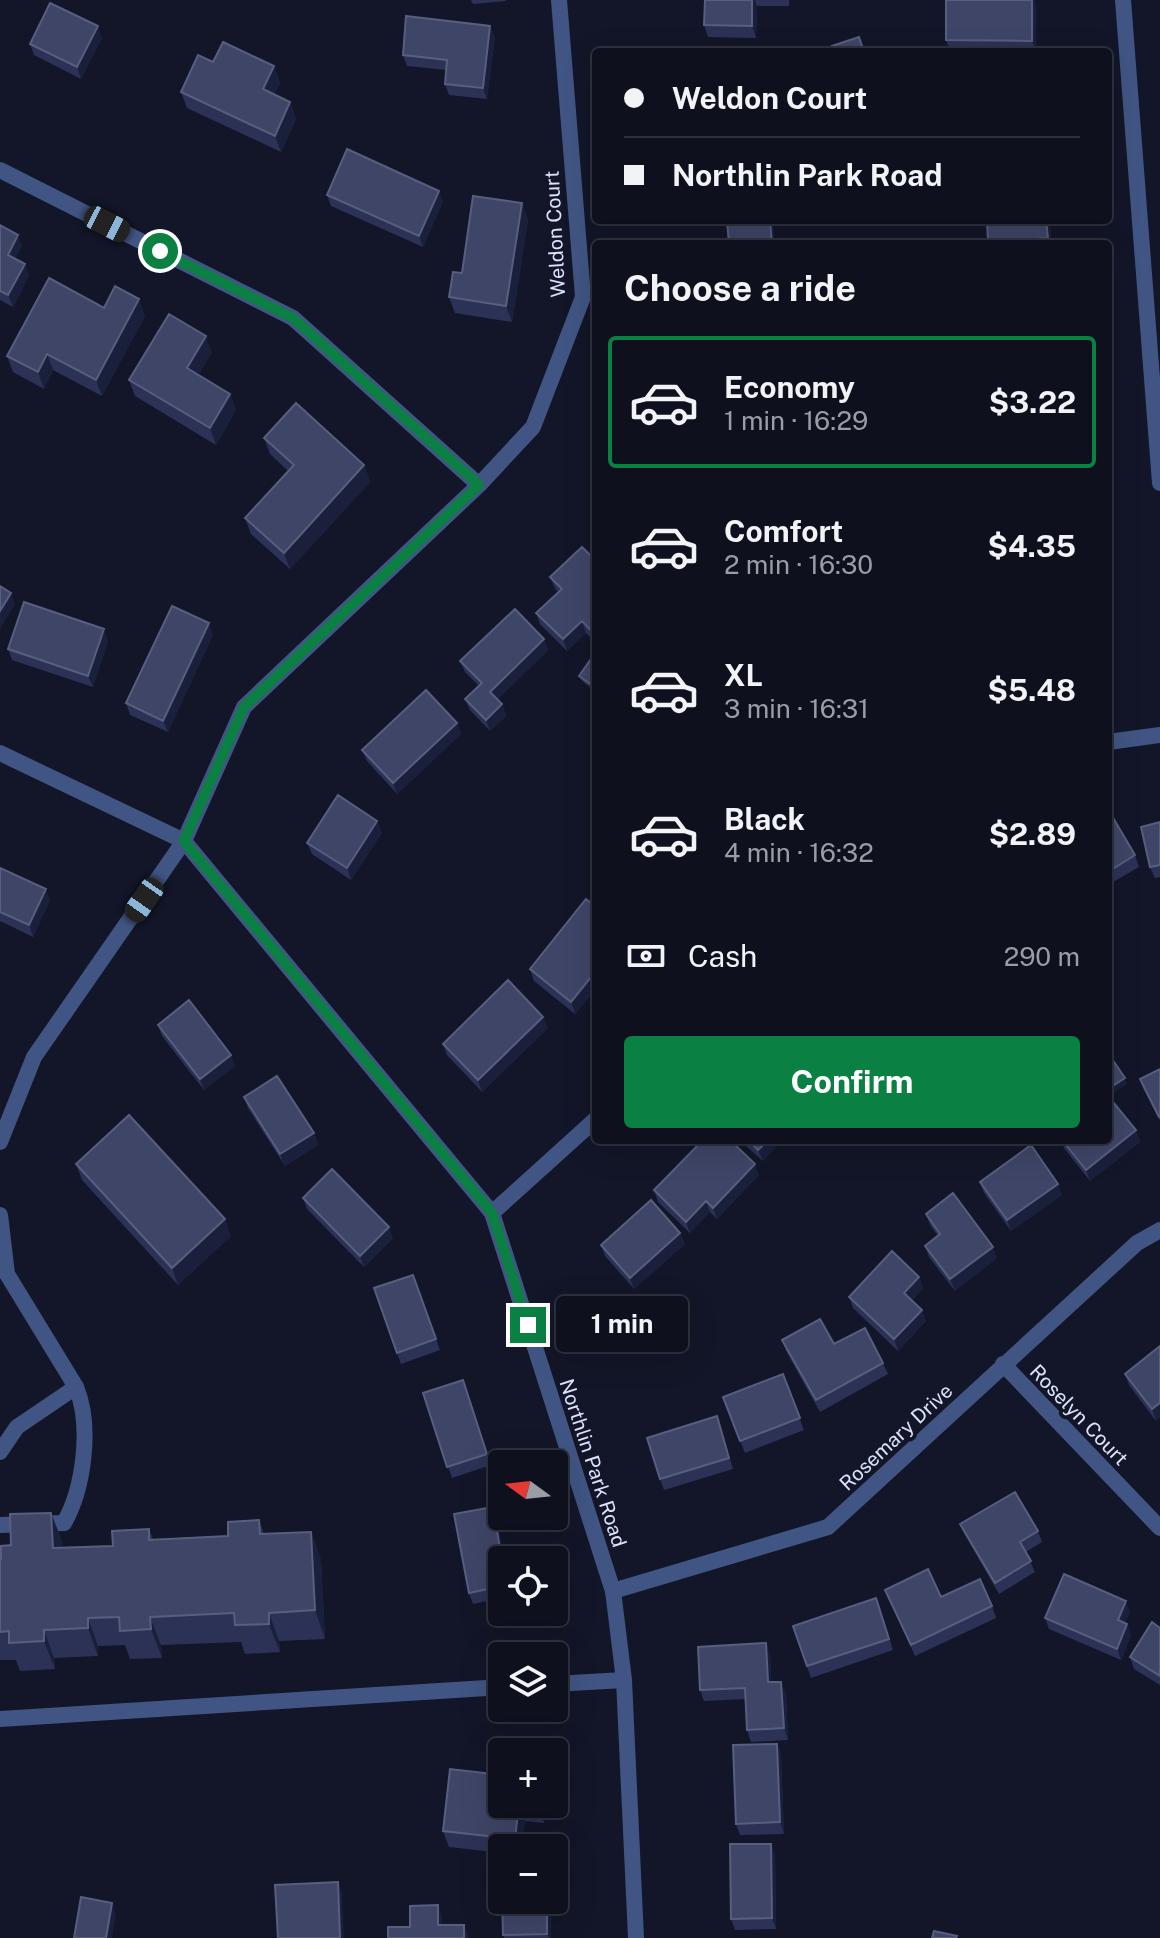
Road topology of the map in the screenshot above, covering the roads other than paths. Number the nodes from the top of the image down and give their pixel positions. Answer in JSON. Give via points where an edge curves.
{"nodes":[{"id":1,"x":559,"y":0,"type":"edge"},
{"id":2,"x":1123,"y":0,"type":"edge"},
{"id":3,"x":0,"y":170,"type":"edge"},
{"id":4,"x":1160,"y":483,"type":"edge"},
{"id":5,"x":479,"y":485,"type":"junction"},
{"id":6,"x":1160,"y":735,"type":"edge"},
{"id":7,"x":1112,"y":741,"type":"edge"},
{"id":8,"x":0,"y":753,"type":"edge"},
{"id":9,"x":184,"y":841,"type":"junction"},
{"id":10,"x":592,"y":1123,"type":"edge"},
{"id":11,"x":0,"y":1142,"type":"edge"},
{"id":12,"x":492,"y":1213,"type":"junction"},
{"id":13,"x":0,"y":1215,"type":"edge"},
{"id":14,"x":1160,"y":1230,"type":"edge"},
{"id":15,"x":1003,"y":1364,"type":"junction"},
{"id":16,"x":76,"y":1387,"type":"junction"},
{"id":17,"x":0,"y":1452,"type":"edge"},
{"id":18,"x":0,"y":1525,"type":"edge"},
{"id":19,"x":1160,"y":1528,"type":"edge"},
{"id":20,"x":613,"y":1591,"type":"junction"},
{"id":21,"x":624,"y":1680,"type":"junction"},
{"id":22,"x":568,"y":1683,"type":"edge"},
{"id":23,"x":488,"y":1688,"type":"edge"},
{"id":24,"x":0,"y":1719,"type":"edge"},
{"id":25,"x":636,"y":1938,"type":"edge"}],
"edges":[{"from":1,"to":5,"type":"street","name":"Weldon Court","via":[[583,297],[533,427]]},
{"from":2,"to":4,"type":"street"},
{"from":3,"to":5,"type":"street","via":[[293,318]]},
{"from":5,"to":9,"type":"street","name":"Weldon Court","via":[[244,707]]},
{"from":6,"to":7,"type":"street"},
{"from":8,"to":9,"type":"street","name":"Northlin Park Road"},
{"from":9,"to":11,"type":"street","name":"Weldon Court","via":[[34,1057]]},
{"from":9,"to":12,"type":"street","name":"Northlin Park Road"},
{"from":10,"to":12,"type":"street"},
{"from":12,"to":20,"type":"street","name":"Northlin Park Road"},
{"from":13,"to":16,"type":"street","via":[[7,1274]]},
{"from":14,"to":15,"type":"street","name":"Rosemary Drive","via":[[1137,1243]]},
{"from":15,"to":19,"type":"street","name":"Roselyn Court"},
{"from":15,"to":20,"type":"street","name":"Rosemary Drive","via":[[828,1527]]},
{"from":16,"to":17,"type":"street","via":[[17,1427]]},
{"from":16,"to":18,"type":"street","via":[[86,1409],[78,1498],[64,1523]]},
{"from":20,"to":21,"type":"street","name":"Northlin Park Road"},
{"from":21,"to":22,"type":"street"},
{"from":21,"to":25,"type":"street","name":"Northlin Park Road"},
{"from":23,"to":24,"type":"street"}]}
